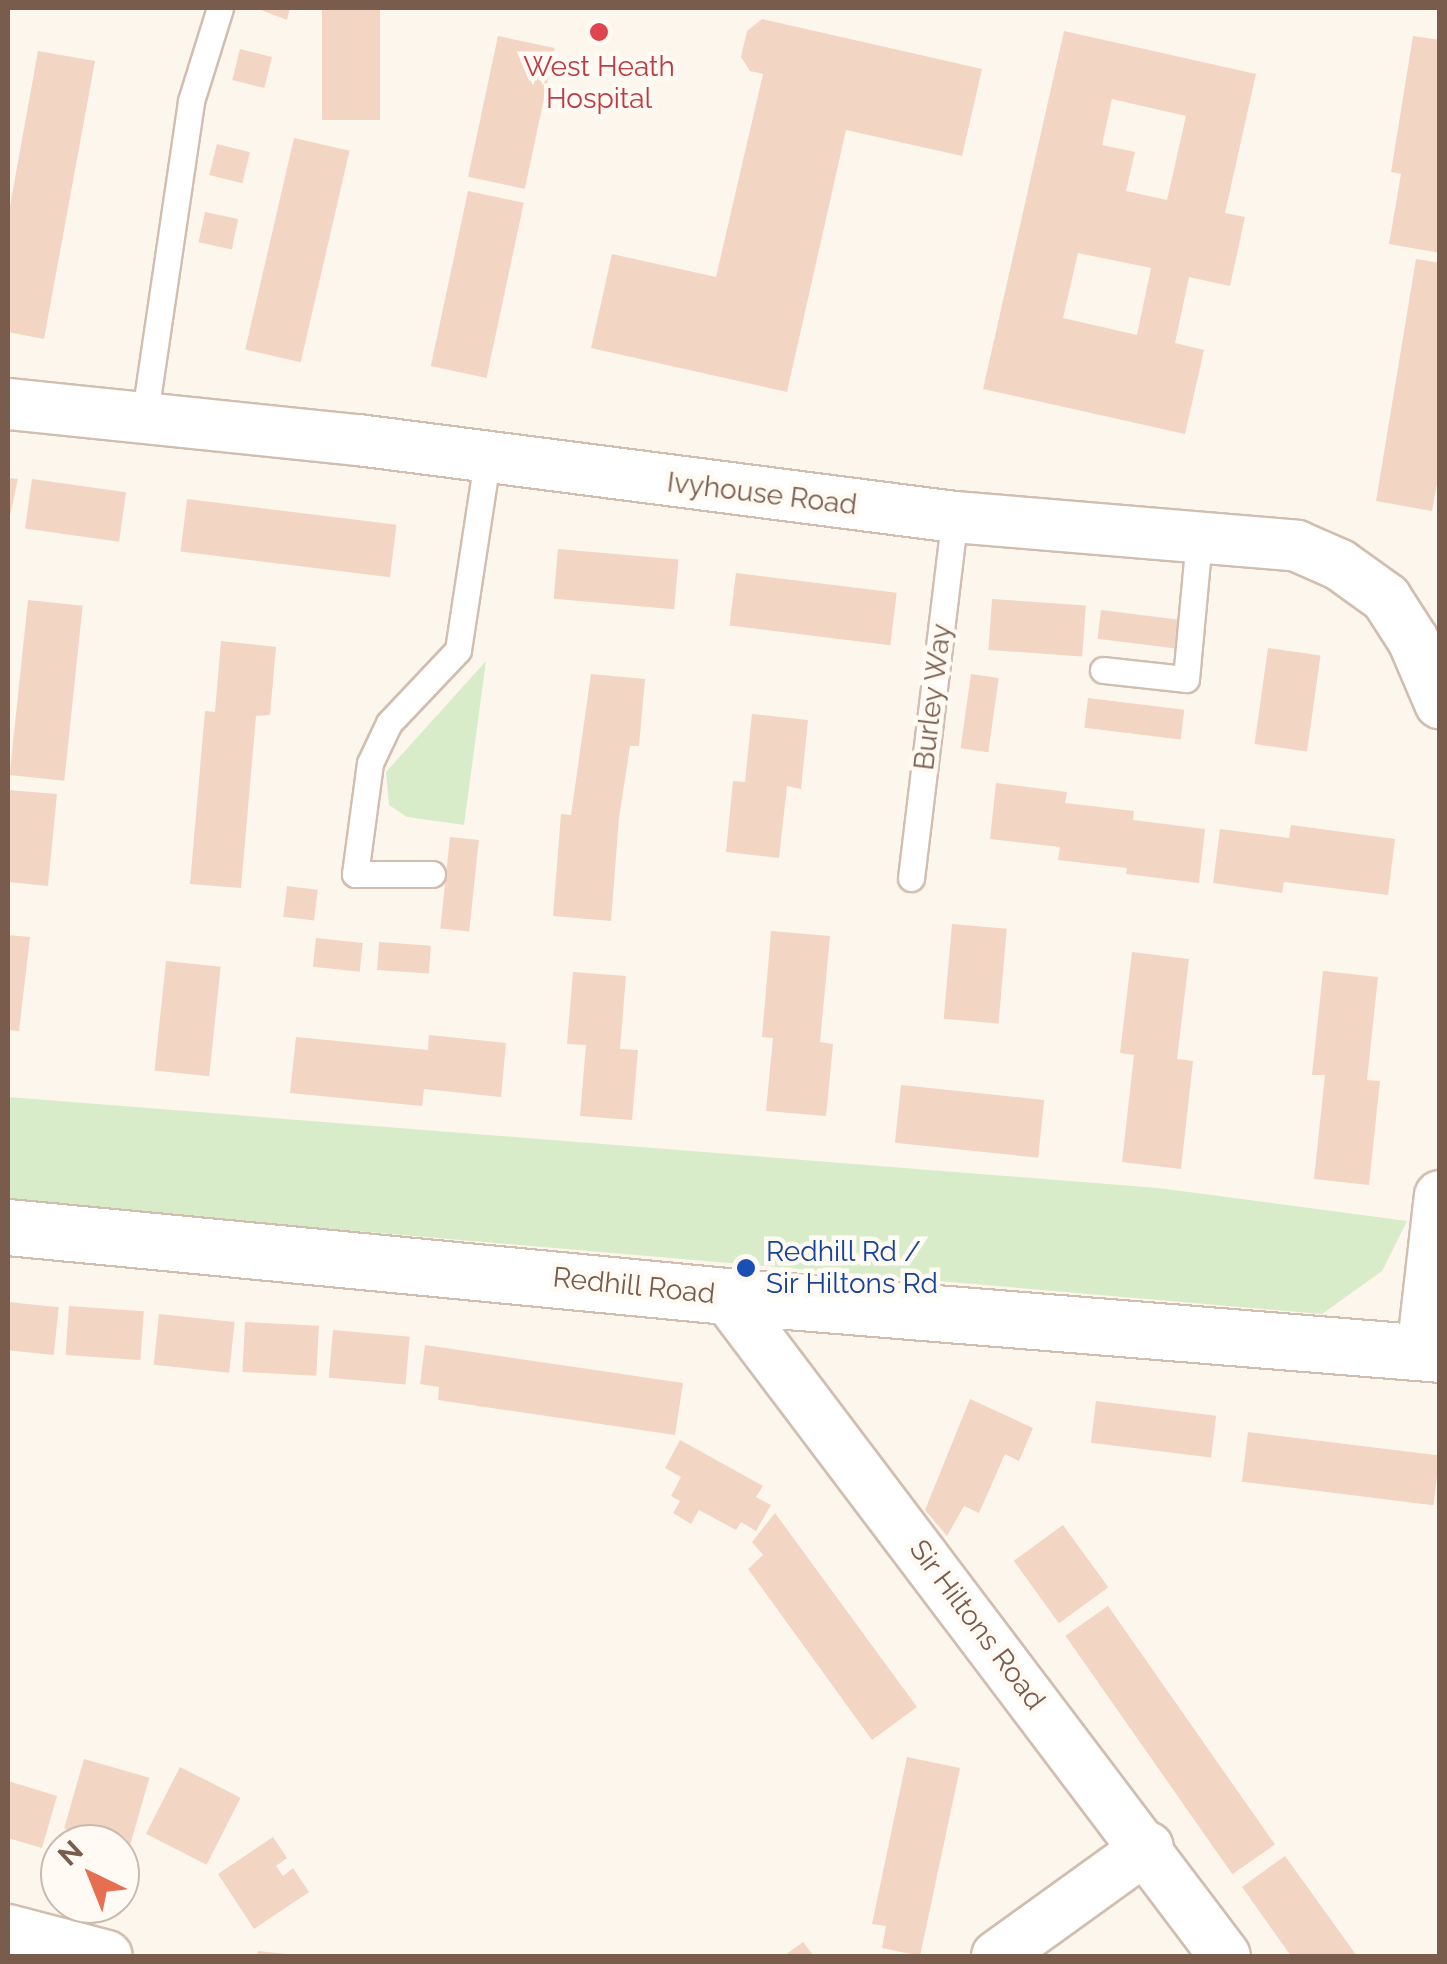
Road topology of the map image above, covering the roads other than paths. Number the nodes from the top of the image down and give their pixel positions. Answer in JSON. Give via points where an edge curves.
{"nodes":[{"id":1,"x":220,"y":8,"type":"edge"},
{"id":2,"x":8,"y":404,"type":"edge"},
{"id":3,"x":144,"y":420,"type":"junction"},
{"id":4,"x":488,"y":460,"type":"junction"},
{"id":5,"x":955,"y":517,"type":"junction"},
{"id":6,"x":1199,"y":538,"type":"junction"},
{"id":7,"x":1426,"y":635,"type":"edge"},
{"id":8,"x":1103,"y":670,"type":"dead end"},
{"id":9,"x":1440,"y":703,"type":"edge"},
{"id":10,"x":432,"y":874,"type":"dead end"},
{"id":11,"x":910,"y":878,"type":"dead end"},
{"id":12,"x":1440,"y":1196,"type":"edge"},
{"id":13,"x":8,"y":1227,"type":"edge"},
{"id":14,"x":726,"y":1296,"type":"junction"},
{"id":15,"x":1431,"y":1354,"type":"edge"},
{"id":16,"x":1148,"y":1847,"type":"junction"},
{"id":17,"x":8,"y":1930,"type":"edge"},
{"id":18,"x":107,"y":1956,"type":"edge"},
{"id":19,"x":997,"y":1956,"type":"edge"},
{"id":20,"x":1224,"y":1956,"type":"edge"}],
"edges":[{"from":1,"to":3,"type":"lane","via":[[191,102]]},
{"from":2,"to":3,"type":"street","name":"Ivyhouse Road"},
{"from":3,"to":4,"type":"street","name":"Ivyhouse Road"},
{"from":4,"to":5,"type":"street","name":"Ivyhouse Road"},
{"from":4,"to":10,"type":"lane","via":[[458,650],[389,723],[370,763],[355,874]]},
{"from":5,"to":6,"type":"street","name":"Ivyhouse Road"},
{"from":5,"to":11,"type":"lane","name":"Burley Way"},
{"from":6,"to":7,"type":"street","name":"Ivyhouse Road","via":[[1297,546],[1340,565]]},
{"from":6,"to":8,"type":"lane","via":[[1186,679]]},
{"from":7,"to":9,"type":"street","name":"Ivyhouse Road"},
{"from":12,"to":15,"type":"street"},
{"from":13,"to":14,"type":"street","name":"Redhill Road"},
{"from":14,"to":15,"type":"street","name":"Redhill Road"},
{"from":14,"to":16,"type":"street","name":"Sir Hiltons Road"},
{"from":16,"to":19,"type":"street"},
{"from":16,"to":20,"type":"street","name":"Sir Hiltons Road"},
{"from":17,"to":18,"type":"street"}]}
